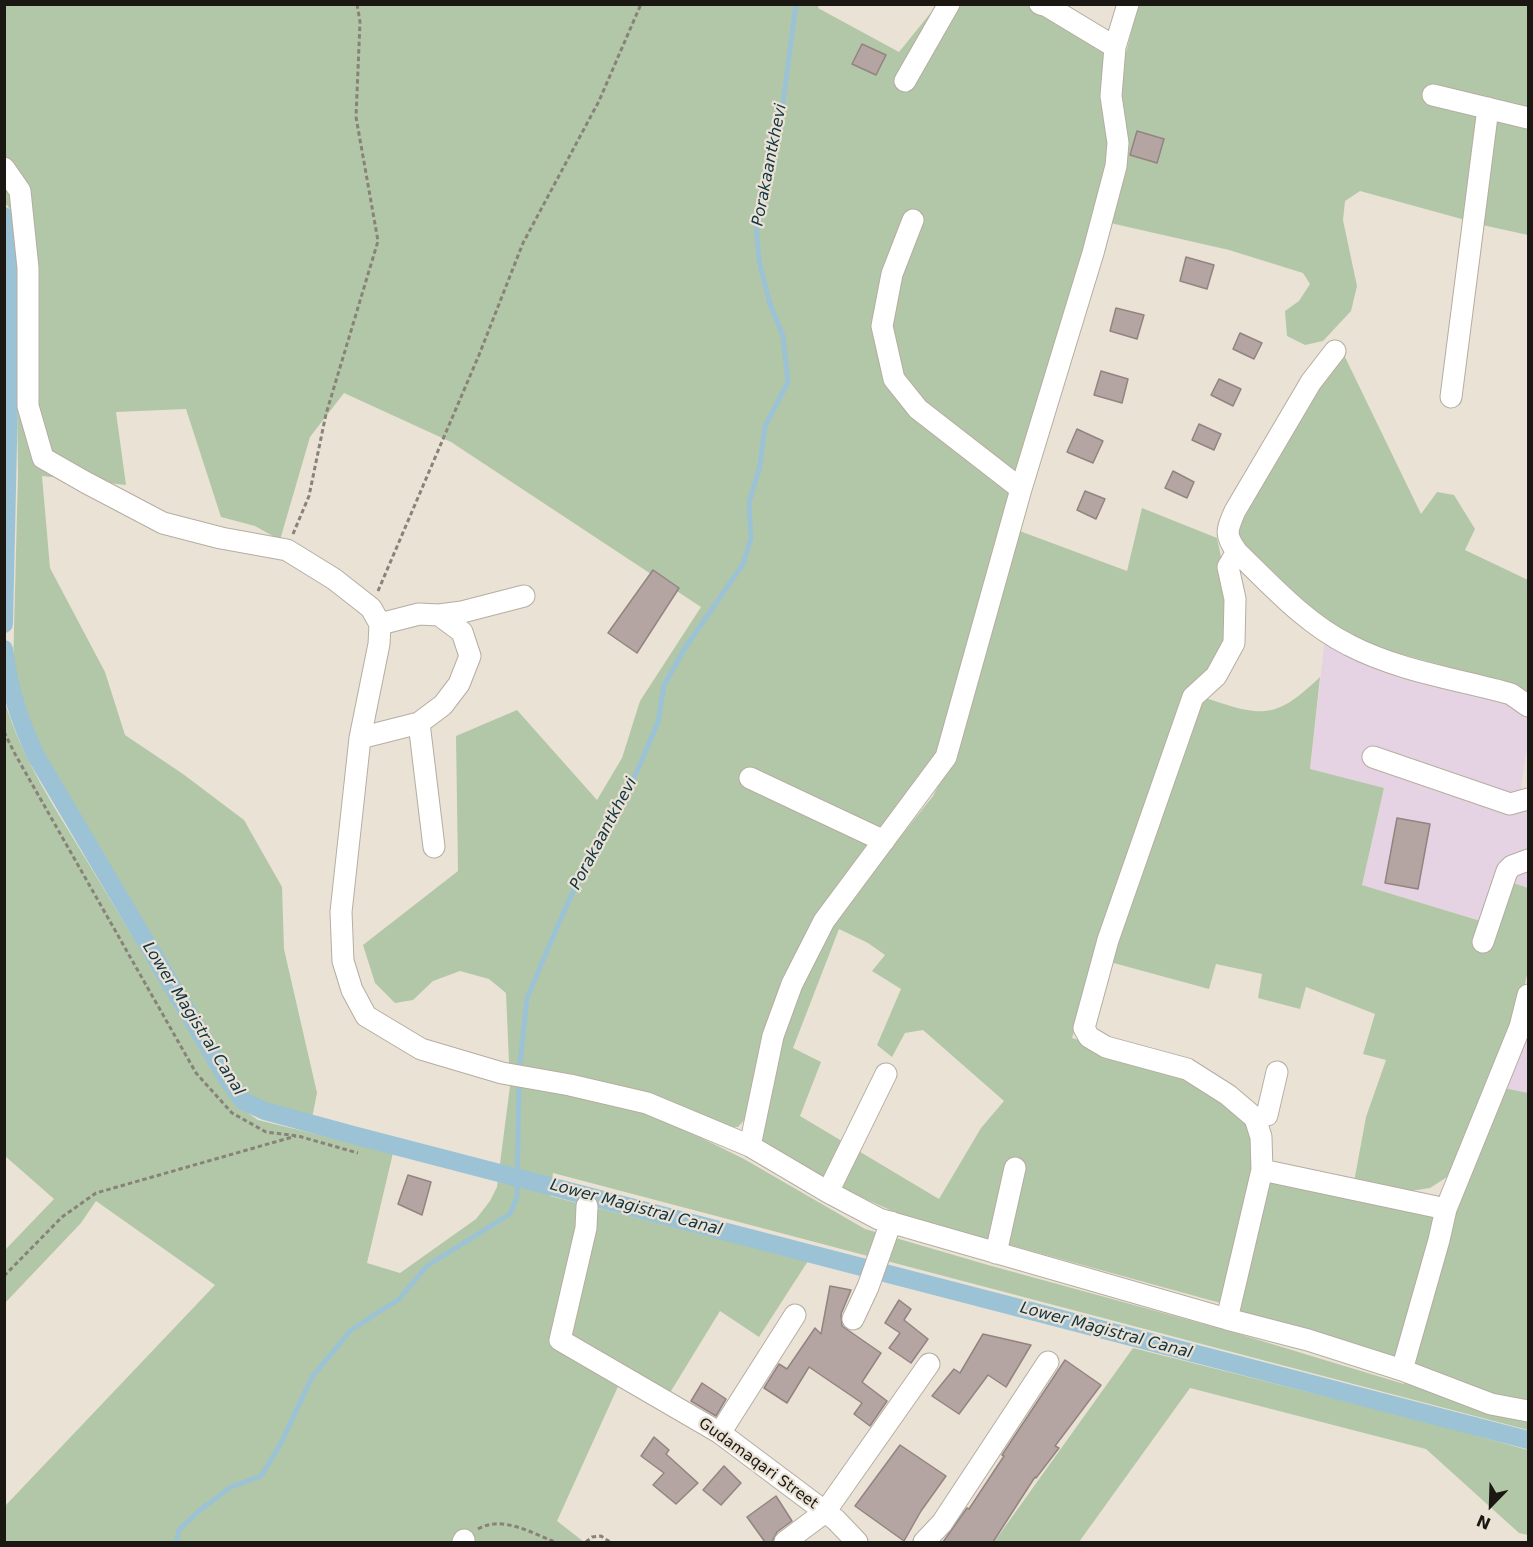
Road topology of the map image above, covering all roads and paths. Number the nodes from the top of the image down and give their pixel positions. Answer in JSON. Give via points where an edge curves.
{"nodes":[{"id":1,"x":357,"y":4,"type":"edge"},
{"id":2,"x":641,"y":4,"type":"edge"},
{"id":3,"x":949,"y":4,"type":"edge"},
{"id":4,"x":1040,"y":4,"type":"edge"},
{"id":5,"x":1128,"y":4,"type":"edge"},
{"id":6,"x":1115,"y":47,"type":"junction"},
{"id":7,"x":904,"y":81,"type":"dead end"},
{"id":8,"x":1433,"y":95,"type":"dead end"},
{"id":9,"x":1488,"y":108,"type":"junction"},
{"id":10,"x":1528,"y":118,"type":"edge"},
{"id":11,"x":4,"y":168,"type":"edge"},
{"id":12,"x":913,"y":220,"type":"dead end"},
{"id":13,"x":1335,"y":351,"type":"dead end"},
{"id":14,"x":1450,"y":397,"type":"dead end"},
{"id":15,"x":1021,"y":489,"type":"junction"},
{"id":16,"x":287,"y":550,"type":"junction"},
{"id":17,"x":1237,"y":552,"type":"junction"},
{"id":18,"x":524,"y":596,"type":"dead end"},
{"id":19,"x":439,"y":615,"type":"junction"},
{"id":20,"x":375,"y":616,"type":"junction"},
{"id":21,"x":1528,"y":706,"type":"edge"},
{"id":22,"x":419,"y":723,"type":"junction"},
{"id":23,"x":4,"y":732,"type":"edge"},
{"id":24,"x":360,"y":738,"type":"junction"},
{"id":25,"x":1373,"y":757,"type":"dead end"},
{"id":26,"x":750,"y":778,"type":"dead end"},
{"id":27,"x":1528,"y":799,"type":"edge"},
{"id":28,"x":884,"y":841,"type":"junction"},
{"id":29,"x":435,"y":847,"type":"dead end"},
{"id":30,"x":1528,"y":860,"type":"edge"},
{"id":31,"x":1483,"y":942,"type":"dead end"},
{"id":32,"x":1528,"y":995,"type":"edge"},
{"id":33,"x":1277,"y":1072,"type":"dead end"},
{"id":34,"x":886,"y":1074,"type":"dead end"},
{"id":35,"x":1255,"y":1118,"type":"junction"},
{"id":36,"x":298,"y":1136,"type":"junction"},
{"id":37,"x":750,"y":1146,"type":"junction"},
{"id":38,"x":358,"y":1153,"type":"dead end"},
{"id":39,"x":1015,"y":1168,"type":"dead end"},
{"id":40,"x":1262,"y":1170,"type":"junction"},
{"id":41,"x":828,"y":1192,"type":"junction"},
{"id":42,"x":587,"y":1206,"type":"dead end"},
{"id":43,"x":1446,"y":1209,"type":"junction"},
{"id":44,"x":889,"y":1229,"type":"junction"},
{"id":45,"x":996,"y":1253,"type":"junction"},
{"id":46,"x":4,"y":1276,"type":"edge"},
{"id":47,"x":795,"y":1315,"type":"dead end"},
{"id":48,"x":853,"y":1319,"type":"dead end"},
{"id":49,"x":1227,"y":1319,"type":"junction"},
{"id":50,"x":1048,"y":1362,"type":"dead end"},
{"id":51,"x":929,"y":1364,"type":"dead end"},
{"id":52,"x":1402,"y":1370,"type":"junction"},
{"id":53,"x":1528,"y":1411,"type":"edge"},
{"id":54,"x":720,"y":1433,"type":"junction"},
{"id":55,"x":825,"y":1512,"type":"junction"},
{"id":56,"x":463,"y":1541,"type":"edge"},
{"id":57,"x":555,"y":1542,"type":"edge"},
{"id":58,"x":586,"y":1542,"type":"edge"},
{"id":59,"x":610,"y":1542,"type":"edge"},
{"id":60,"x":785,"y":1542,"type":"edge"},
{"id":61,"x":857,"y":1542,"type":"edge"},
{"id":62,"x":924,"y":1542,"type":"edge"}],
"edges":[{"from":1,"to":16,"type":"path","via":[[360,22],[356,117],[378,241],[326,414],[309,496]]},
{"from":2,"to":20,"type":"path","via":[[599,101],[524,243]]},
{"from":3,"to":7,"type":"street"},
{"from":4,"to":6,"type":"street"},
{"from":5,"to":6,"type":"street"},
{"from":6,"to":15,"type":"street","via":[[1111,96],[1118,143],[1116,166]]},
{"from":8,"to":9,"type":"street"},
{"from":9,"to":10,"type":"street"},
{"from":9,"to":14,"type":"street"},
{"from":11,"to":16,"type":"street","via":[[20,190],[28,268],[27,406],[43,458],[163,522]]},
{"from":12,"to":15,"type":"street","via":[[892,274],[882,326],[894,379],[918,409]]},
{"from":13,"to":17,"type":"street","via":[[1311,382],[1235,511],[1227,531]]},
{"from":15,"to":28,"type":"street","via":[[946,758]]},
{"from":16,"to":20,"type":"street","via":[[334,579]]},
{"from":17,"to":21,"type":"street","via":[[1296,609],[1347,645],[1386,661],[1510,694]]},
{"from":17,"to":35,"type":"street","via":[[1228,567],[1235,599],[1234,643],[1216,676],[1193,697],[1108,940],[1084,1028],[1089,1037],[1106,1047],[1187,1069]]},
{"from":18,"to":19,"type":"street"},
{"from":19,"to":20,"type":"street"},
{"from":19,"to":22,"type":"street","via":[[462,632],[470,656],[459,684],[443,705]]},
{"from":20,"to":24,"type":"street","via":[[379,644]]},
{"from":22,"to":24,"type":"street"},
{"from":22,"to":29,"type":"street"},
{"from":23,"to":36,"type":"path","via":[[196,1073],[232,1113],[266,1132]]},
{"from":24,"to":37,"type":"street","via":[[341,912],[343,961],[366,1016],[421,1049],[502,1073],[647,1103]]},
{"from":25,"to":27,"type":"street","via":[[1510,804]]},
{"from":26,"to":28,"type":"street"},
{"from":28,"to":37,"type":"street","via":[[824,921],[792,984],[773,1036]]},
{"from":30,"to":31,"type":"street","via":[[1507,871]]},
{"from":32,"to":43,"type":"street","via":[[1520,1027]]},
{"from":33,"to":35,"type":"street","via":[[1268,1115]]},
{"from":34,"to":41,"type":"street"},
{"from":35,"to":40,"type":"street","via":[[1261,1137]]},
{"from":36,"to":38,"type":"path"},
{"from":36,"to":46,"type":"path","via":[[96,1193],[62,1217]]},
{"from":37,"to":41,"type":"street"},
{"from":39,"to":45,"type":"street"},
{"from":40,"to":43,"type":"street"},
{"from":40,"to":49,"type":"street"},
{"from":41,"to":44,"type":"street","via":[[879,1219]]},
{"from":42,"to":54,"type":"street","name":"Gudamaqari Street","via":[[586,1228],[560,1340]]},
{"from":43,"to":52,"type":"street"},
{"from":44,"to":45,"type":"street"},
{"from":44,"to":48,"type":"street"},
{"from":45,"to":49,"type":"street"},
{"from":47,"to":54,"type":"street"},
{"from":49,"to":52,"type":"street"},
{"from":50,"to":62,"type":"street","via":[[942,1523]]},
{"from":51,"to":55,"type":"street"},
{"from":52,"to":53,"type":"street","via":[[1491,1404]]},
{"from":54,"to":55,"type":"street","name":"Gudamaqari Street"},
{"from":55,"to":60,"type":"street"},
{"from":55,"to":61,"type":"street","name":"Gudamaqari Street"},
{"from":56,"to":57,"type":"path","via":[[491,1523],[505,1523]]},
{"from":58,"to":59,"type":"path","via":[[601,1536]]}]}
